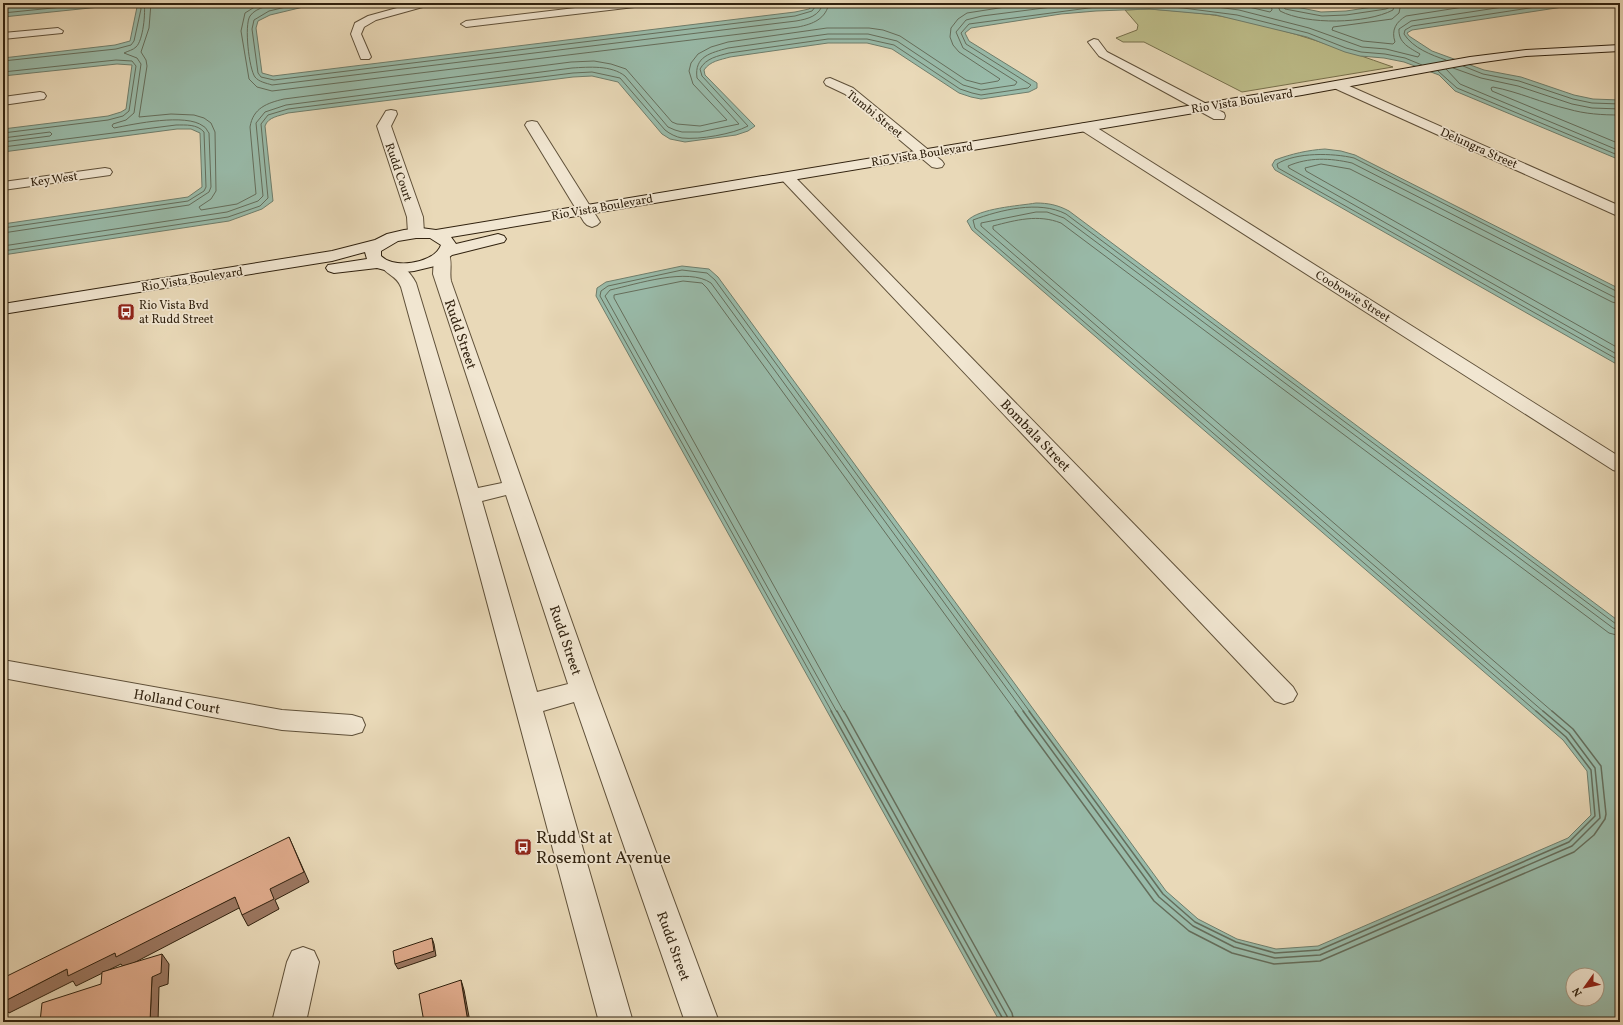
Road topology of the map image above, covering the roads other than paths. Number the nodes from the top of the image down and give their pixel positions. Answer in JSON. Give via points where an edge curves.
{"nodes":[{"id":1,"x":426,"y":3,"type":"edge"},
{"id":2,"x":643,"y":3,"type":"edge"},
{"id":3,"x":466,"y":24,"type":"dead end"},
{"id":4,"x":58,"y":30,"type":"dead end"},
{"id":5,"x":3,"y":36,"type":"edge"},
{"id":6,"x":1620,"y":38,"type":"edge"},
{"id":7,"x":1094,"y":42,"type":"dead end"},
{"id":8,"x":1620,"y":48,"type":"edge"},
{"id":9,"x":1546,"y":51,"type":"junction"},
{"id":10,"x":365,"y":57,"type":"dead end"},
{"id":11,"x":1407,"y":72,"type":"junction"},
{"id":12,"x":830,"y":82,"type":"dead end"},
{"id":13,"x":1338,"y":84,"type":"junction"},
{"id":14,"x":1355,"y":92,"type":"junction"},
{"id":15,"x":40,"y":96,"type":"dead end"},
{"id":16,"x":3,"y":101,"type":"edge"},
{"id":17,"x":1203,"y":108,"type":"junction"},
{"id":18,"x":391,"y":114,"type":"dead end"},
{"id":19,"x":1219,"y":116,"type":"junction"},
{"id":20,"x":532,"y":125,"type":"dead end"},
{"id":21,"x":1086,"y":127,"type":"junction"},
{"id":22,"x":1101,"y":136,"type":"junction"},
{"id":23,"x":924,"y":154,"type":"junction"},
{"id":24,"x":937,"y":164,"type":"junction"},
{"id":25,"x":105,"y":172,"type":"dead end"},
{"id":26,"x":793,"y":182,"type":"junction"},
{"id":27,"x":3,"y":186,"type":"edge"},
{"id":28,"x":1620,"y":212,"type":"edge"},
{"id":29,"x":589,"y":216,"type":"junction"},
{"id":30,"x":416,"y":233,"type":"junction"},
{"id":31,"x":379,"y":244,"type":"junction"},
{"id":32,"x":443,"y":247,"type":"junction"},
{"id":33,"x":384,"y":265,"type":"junction"},
{"id":34,"x":3,"y":310,"type":"edge"},
{"id":35,"x":3,"y":322,"type":"edge"},
{"id":36,"x":1620,"y":466,"type":"edge"},
{"id":37,"x":513,"y":487,"type":"junction"},
{"id":38,"x":470,"y":497,"type":"junction"},
{"id":39,"x":3,"y":669,"type":"edge"},
{"id":40,"x":583,"y":690,"type":"junction"},
{"id":41,"x":1284,"y":694,"type":"dead end"},
{"id":42,"x":528,"y":705,"type":"junction"},
{"id":43,"x":352,"y":725,"type":"dead end"},
{"id":44,"x":303,"y":962,"type":"dead end"},
{"id":45,"x":289,"y":1022,"type":"edge"},
{"id":46,"x":616,"y":1022,"type":"edge"},
{"id":47,"x":702,"y":1022,"type":"edge"}],
"edges":[{"from":1,"to":10,"type":"street","via":[[372,18],[359,25],[356,34]]},
{"from":2,"to":3,"type":"street"},
{"from":4,"to":5,"type":"street"},
{"from":6,"to":9,"type":"street","name":"Rio Vista Boulevard"},
{"from":7,"to":17,"type":"street","via":[[1104,54]]},
{"from":8,"to":9,"type":"street","name":"Rio Vista Boulevard"},
{"from":9,"to":11,"type":"street","name":"Rio Vista Boulevard"},
{"from":11,"to":13,"type":"street","name":"Rio Vista Boulevard"},
{"from":11,"to":14,"type":"street","name":"Rio Vista Boulevard","via":[[1382,84]]},
{"from":12,"to":23,"type":"street","name":"Tumbi Street","via":[[849,91]]},
{"from":13,"to":14,"type":"street","name":"Delungra Street"},
{"from":13,"to":17,"type":"street","name":"Rio Vista Boulevard"},
{"from":14,"to":19,"type":"street","name":"Rio Vista Boulevard"},
{"from":14,"to":28,"type":"street","name":"Delungra Street"},
{"from":15,"to":16,"type":"street"},
{"from":17,"to":19,"type":"street"},
{"from":17,"to":21,"type":"street","name":"Rio Vista Boulevard"},
{"from":18,"to":30,"type":"street","name":"Rudd Court","via":[[384,126],[415,217]]},
{"from":19,"to":22,"type":"street","name":"Rio Vista Boulevard"},
{"from":20,"to":29,"type":"street"},
{"from":21,"to":22,"type":"street","name":"Coobowie Street"},
{"from":21,"to":23,"type":"street","name":"Rio Vista Boulevard"},
{"from":22,"to":24,"type":"street","name":"Rio Vista Boulevard"},
{"from":22,"to":36,"type":"street","name":"Coobowie Street"},
{"from":23,"to":24,"type":"street","name":"Tumbi Street"},
{"from":23,"to":26,"type":"street","name":"Rio Vista Boulevard"},
{"from":24,"to":26,"type":"street","name":"Rio Vista Boulevard"},
{"from":25,"to":27,"type":"street","name":"Key West"},
{"from":26,"to":29,"type":"street","name":"Rio Vista Boulevard"},
{"from":26,"to":41,"type":"street","name":"Bombala Street"},
{"from":29,"to":32,"type":"street","name":"Rio Vista Boulevard"},
{"from":29,"to":32,"type":"street","name":"Rio Vista Boulevard","via":[[505,237]]},
{"from":30,"to":31,"type":"street","name":"Rio Vista Boulevard","via":[[392,238]]},
{"from":30,"to":32,"type":"street","name":"Rio Vista Boulevard"},
{"from":31,"to":33,"type":"street","via":[[373,250],[373,257]]},
{"from":31,"to":34,"type":"street","name":"Rio Vista Boulevard","via":[[332,256]]},
{"from":32,"to":33,"type":"street","name":"Rio Vista Boulevard","via":[[418,265]]},
{"from":32,"to":37,"type":"street","name":"Rudd Street","via":[[443,281]]},
{"from":33,"to":35,"type":"street","name":"Rio Vista Boulevard","via":[[298,272]]},
{"from":33,"to":38,"type":"street","via":[[399,271],[409,287]]},
{"from":37,"to":38,"type":"street"},
{"from":37,"to":40,"type":"street","name":"Rudd Street"},
{"from":38,"to":42,"type":"street"},
{"from":39,"to":43,"type":"street","name":"Holland Court","via":[[282,720]]},
{"from":40,"to":42,"type":"street"},
{"from":40,"to":47,"type":"street","name":"Rudd Street"},
{"from":42,"to":46,"type":"street"},
{"from":44,"to":45,"type":"street"}]}
